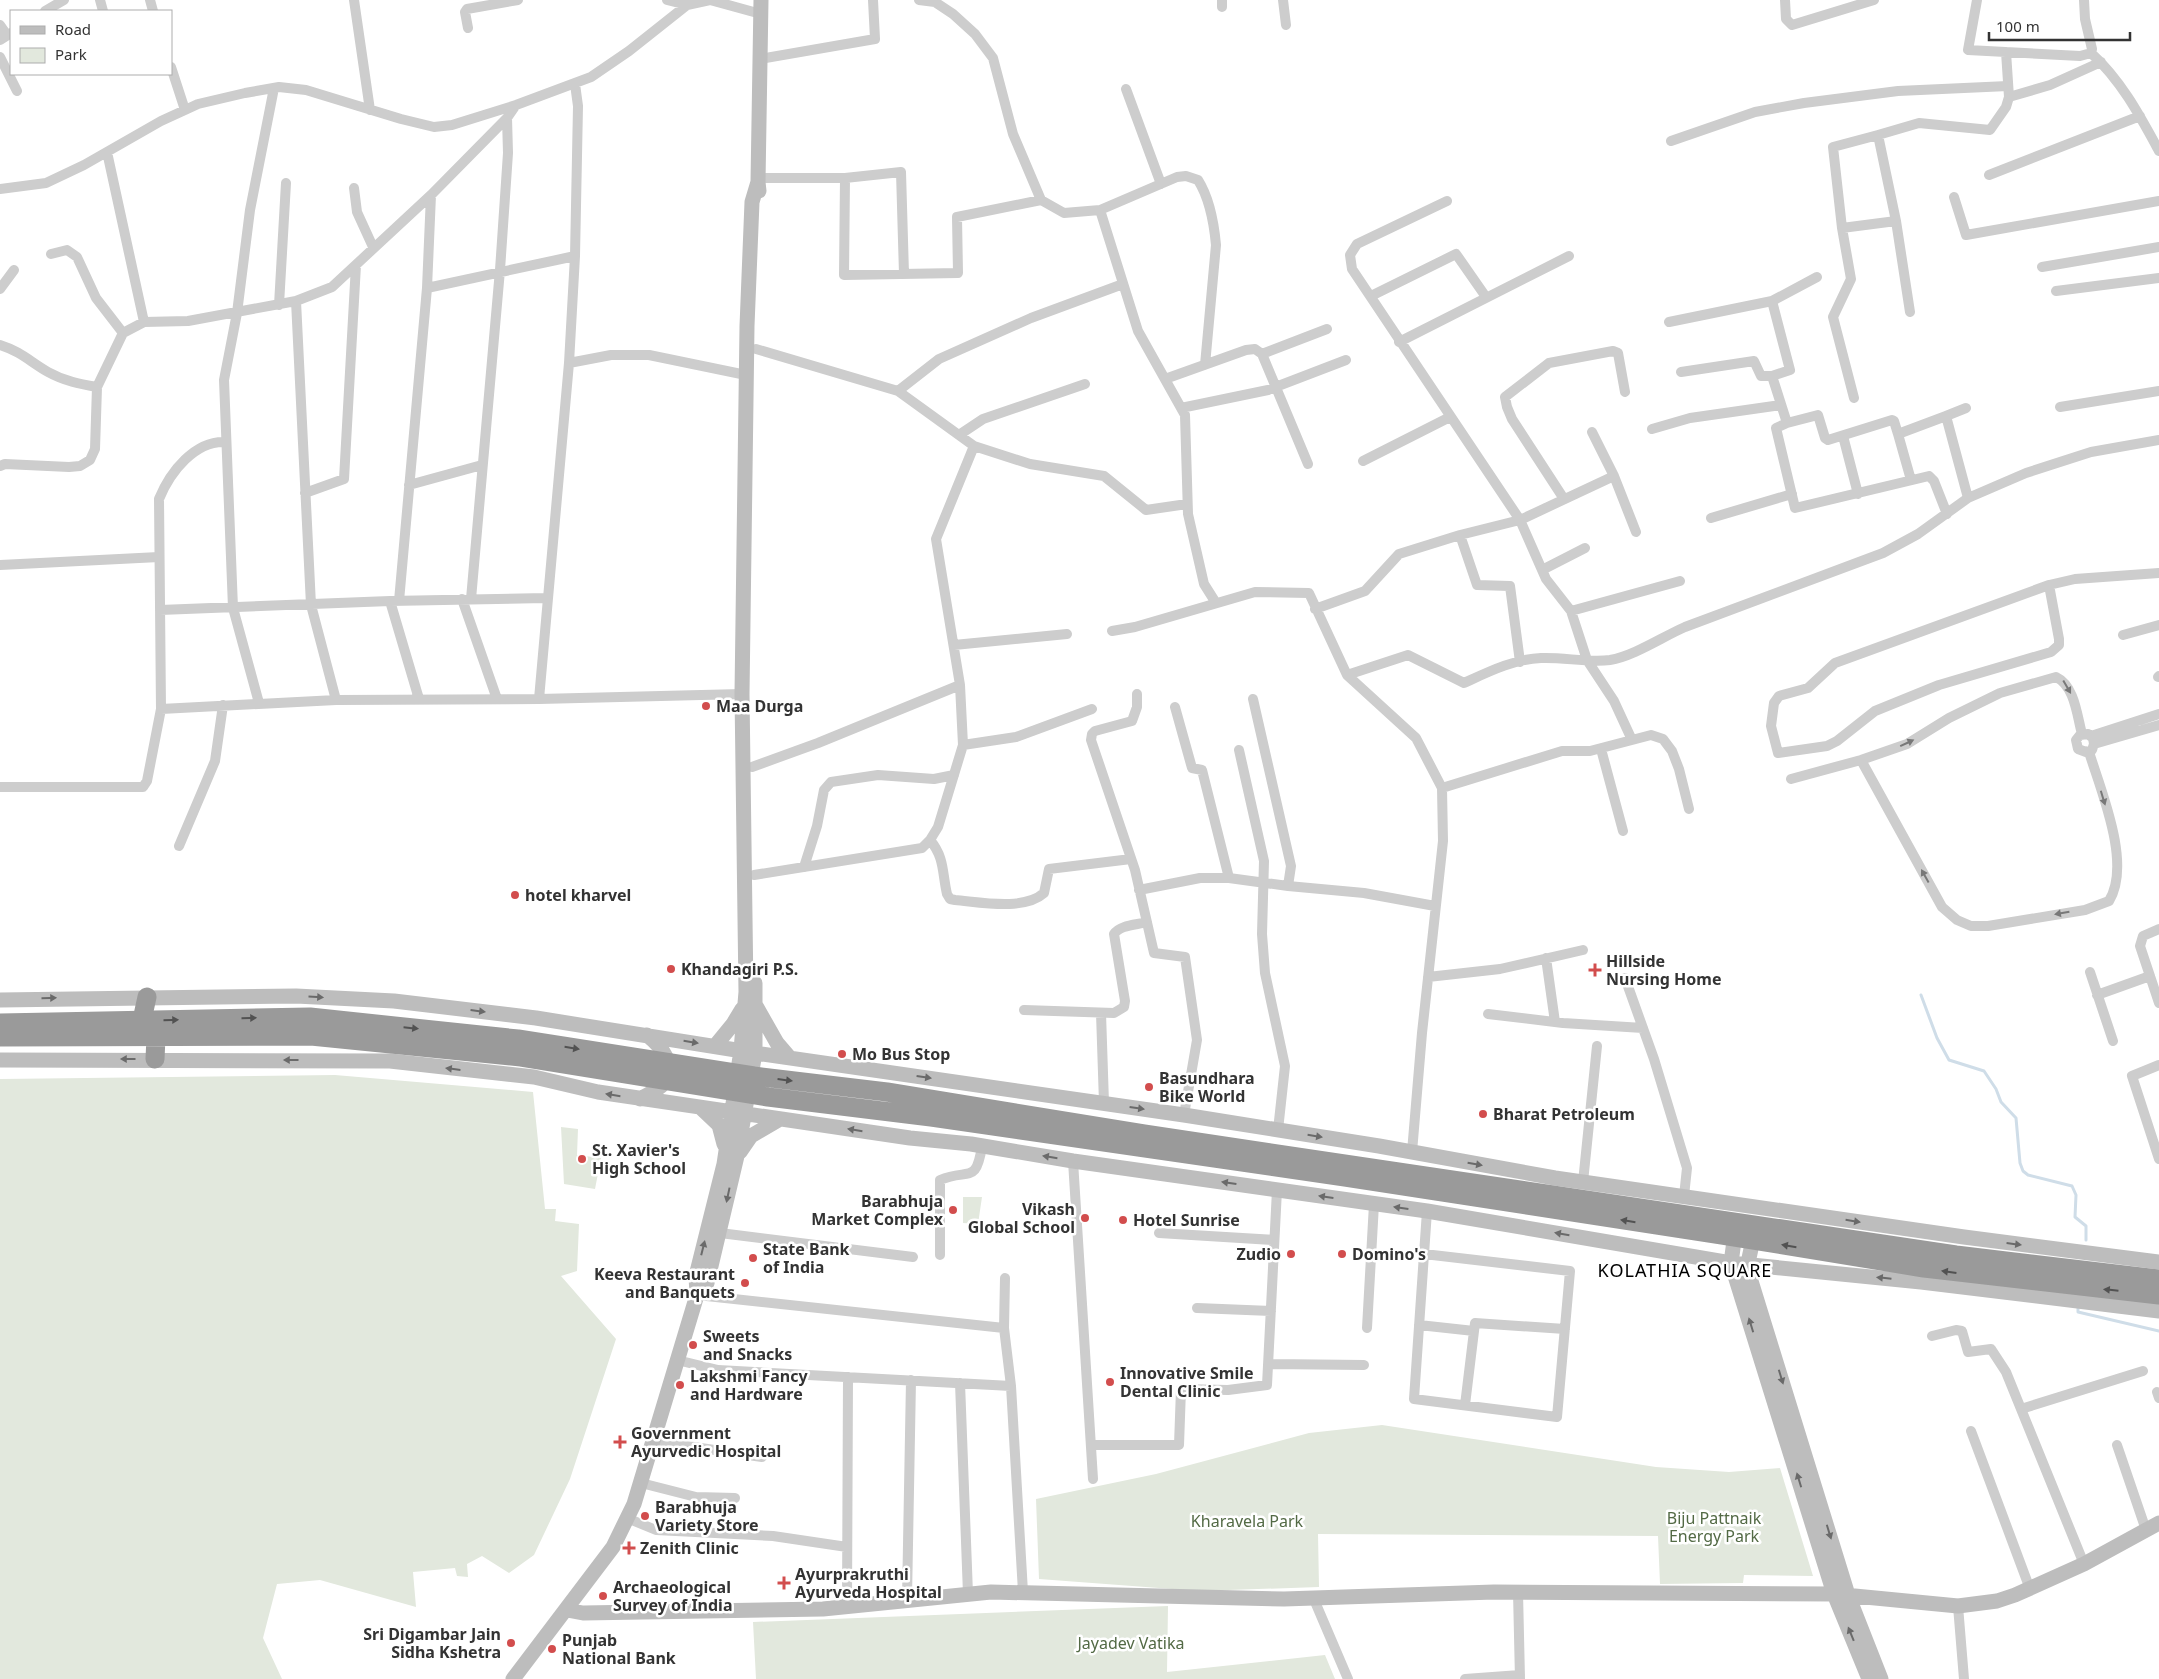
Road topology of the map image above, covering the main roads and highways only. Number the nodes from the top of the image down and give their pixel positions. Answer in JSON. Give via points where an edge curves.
{"nodes":[{"id":1,"x":147,"y":997,"type":"road end"},
{"id":2,"x":142,"y":1020,"type":"junction"},
{"id":3,"x":0,"y":1023,"type":"edge"},
{"id":4,"x":200,"y":1028,"type":"junction"},
{"id":5,"x":0,"y":1037,"type":"edge"},
{"id":6,"x":156,"y":1037,"type":"junction"},
{"id":7,"x":156,"y":1059,"type":"road end"},
{"id":8,"x":2159,"y":1279,"type":"edge"},
{"id":9,"x":2159,"y":1295,"type":"edge"}],
"edges":[{"from":1,"to":2,"type":"highway"},
{"from":2,"to":3,"type":"highway"},
{"from":2,"to":4,"type":"highway","one_way":true},
{"from":4,"to":6,"type":"highway"},
{"from":4,"to":8,"type":"highway","one_way":true,"via":[[310,1017],[518,1039],[1956,1255]]},
{"from":9,"to":4,"type":"highway","one_way":true,"via":[[1948,1272],[1353,1178],[931,1117],[768,1097],[521,1057]]},
{"from":5,"to":6,"type":"highway"},
{"from":6,"to":7,"type":"highway"}]}
